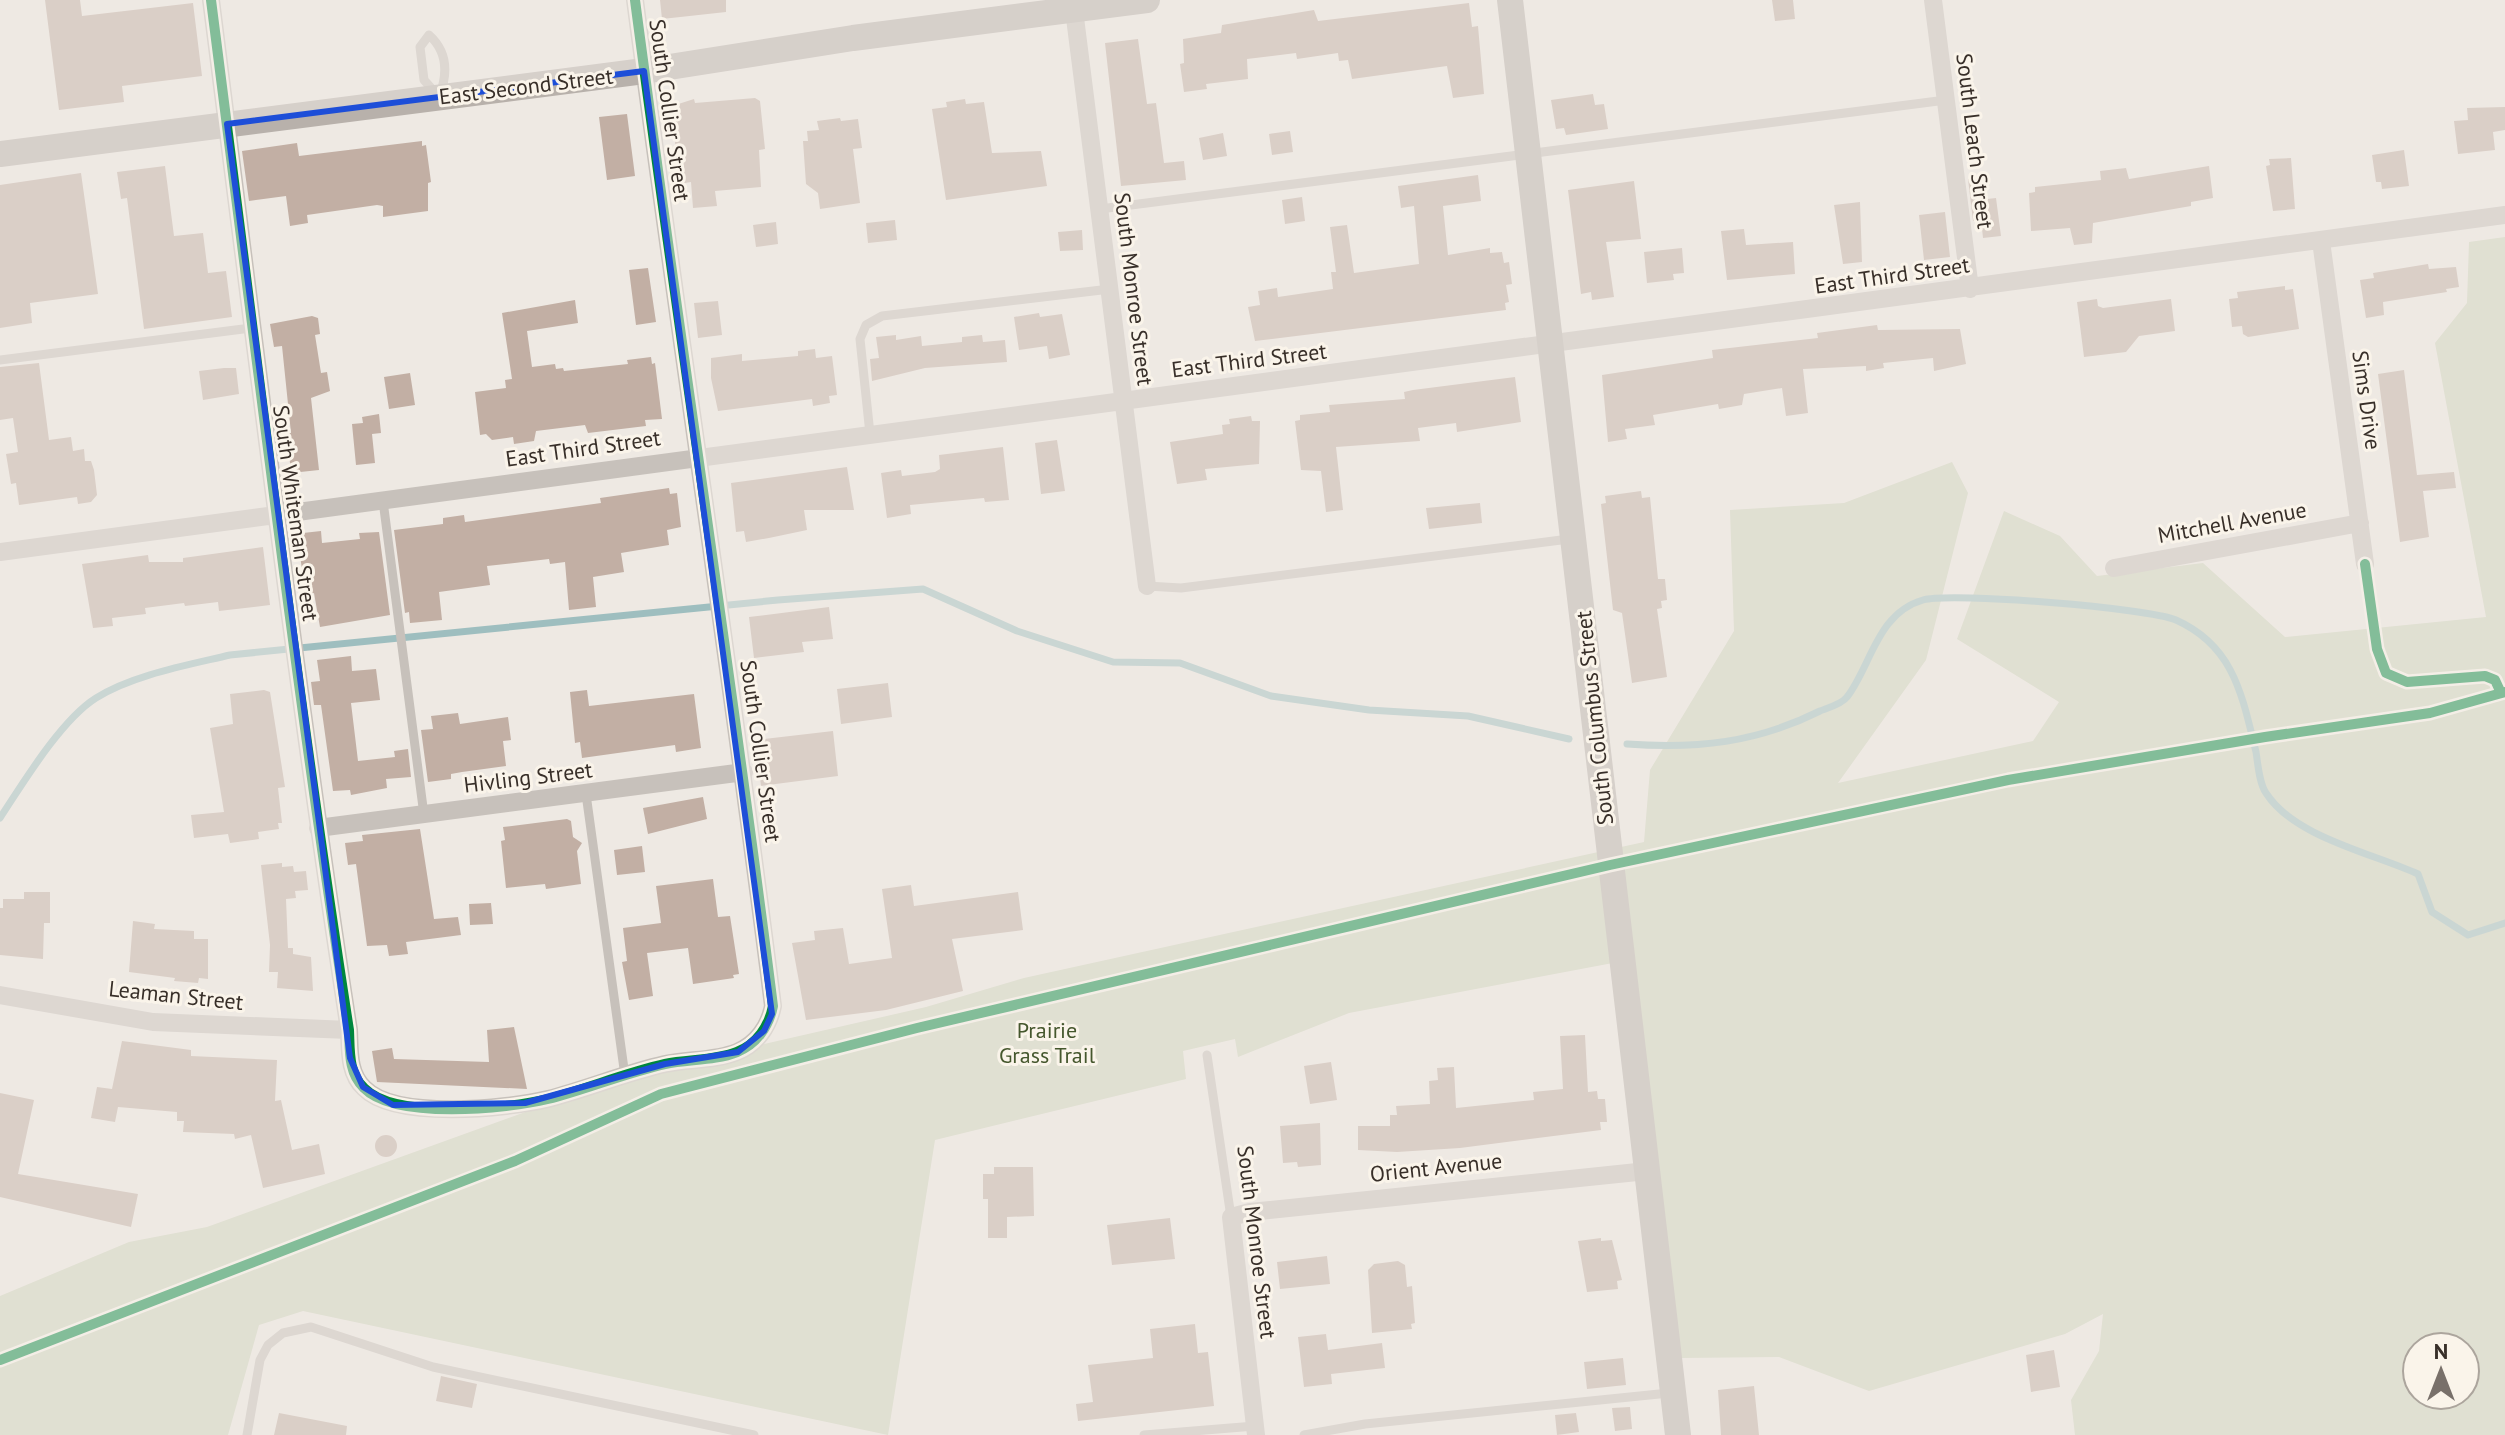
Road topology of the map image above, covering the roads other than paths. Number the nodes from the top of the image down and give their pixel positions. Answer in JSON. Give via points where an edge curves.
{"nodes":[{"id":1,"x":211,"y":0,"type":"edge"},
{"id":2,"x":635,"y":0,"type":"edge"},
{"id":3,"x":1147,"y":0,"type":"edge"},
{"id":4,"x":1510,"y":0,"type":"edge"},
{"id":5,"x":1933,"y":0,"type":"edge"},
{"id":6,"x":1072,"y":5,"type":"edge"},
{"id":7,"x":644,"y":71,"type":"junction"},
{"id":8,"x":439,"y":97,"type":"junction"},
{"id":9,"x":1946,"y":100,"type":"junction"},
{"id":10,"x":227,"y":124,"type":"junction"},
{"id":11,"x":0,"y":154,"type":"edge"},
{"id":12,"x":1529,"y":154,"type":"junction"},
{"id":13,"x":1100,"y":209,"type":"junction"},
{"id":14,"x":2505,"y":215,"type":"edge"},
{"id":15,"x":2321,"y":241,"type":"junction"},
{"id":16,"x":1110,"y":289,"type":"junction"},
{"id":17,"x":1970,"y":289,"type":"junction"},
{"id":18,"x":251,"y":328,"type":"junction"},
{"id":19,"x":1551,"y":345,"type":"junction"},
{"id":20,"x":0,"y":360,"type":"edge"},
{"id":21,"x":1124,"y":400,"type":"junction"},
{"id":22,"x":870,"y":434,"type":"junction"},
{"id":23,"x":696,"y":456,"type":"junction"},
{"id":24,"x":383,"y":499,"type":"junction"},
{"id":25,"x":277,"y":514,"type":"junction"},
{"id":26,"x":2360,"y":523,"type":"junction"},
{"id":27,"x":1574,"y":538,"type":"junction"},
{"id":28,"x":0,"y":552,"type":"edge"},
{"id":29,"x":2365,"y":564,"type":"dead end"},
{"id":30,"x":2114,"y":568,"type":"dead end"},
{"id":31,"x":1147,"y":586,"type":"joint"},
{"id":32,"x":744,"y":772,"type":"junction"},
{"id":33,"x":586,"y":794,"type":"junction"},
{"id":34,"x":424,"y":815,"type":"junction"},
{"id":35,"x":318,"y":828,"type":"junction"},
{"id":36,"x":0,"y":995,"type":"edge"},
{"id":37,"x":349,"y":1030,"type":"junction"},
{"id":38,"x":1207,"y":1055,"type":"dead end"},
{"id":39,"x":625,"y":1076,"type":"junction"},
{"id":40,"x":1647,"y":1171,"type":"junction"},
{"id":41,"x":1231,"y":1217,"type":"junction"},
{"id":42,"x":1672,"y":1393,"type":"junction"},
{"id":43,"x":1256,"y":1430,"type":"edge"},
{"id":44,"x":247,"y":1435,"type":"edge"},
{"id":45,"x":754,"y":1435,"type":"edge"},
{"id":46,"x":1144,"y":1435,"type":"edge"},
{"id":47,"x":1304,"y":1435,"type":"edge"},
{"id":48,"x":1678,"y":1435,"type":"edge"}],
"edges":[{"from":1,"to":10,"type":"street","name":"South Whiteman Street"},
{"from":2,"to":7,"type":"street","name":"South Collier Street"},
{"from":3,"to":6,"type":"street","name":"East Second Street"},
{"from":4,"to":12,"type":"street","name":"South Columbus Street"},
{"from":5,"to":9,"type":"street","name":"South Leach Street"},
{"from":6,"to":7,"type":"street","name":"East Second Street"},
{"from":6,"to":13,"type":"street","name":"South Monroe Street"},
{"from":7,"to":8,"type":"street","name":"East Second Street"},
{"from":7,"to":23,"type":"street","name":"South Collier Street"},
{"from":8,"to":8,"type":"lane","via":[[447,77],[440,45],[429,35],[420,47],[424,80]]},
{"from":8,"to":10,"type":"street","name":"East Second Street"},
{"from":9,"to":12,"type":"lane"},
{"from":9,"to":17,"type":"street","name":"South Leach Street"},
{"from":10,"to":11,"type":"street","name":"East Second Street"},
{"from":10,"to":18,"type":"street","name":"South Whiteman Street"},
{"from":12,"to":13,"type":"lane"},
{"from":12,"to":19,"type":"street","name":"South Columbus Street"},
{"from":13,"to":16,"type":"street","name":"South Monroe Street"},
{"from":14,"to":15,"type":"street","name":"East Third Street"},
{"from":15,"to":17,"type":"street","name":"East Third Street"},
{"from":15,"to":26,"type":"street","name":"Sims Drive"},
{"from":16,"to":21,"type":"street","name":"South Monroe Street"},
{"from":16,"to":22,"type":"lane","via":[[882,316],[866,325],[860,339]]},
{"from":17,"to":19,"type":"street","name":"East Third Street"},
{"from":18,"to":20,"type":"lane"},
{"from":18,"to":25,"type":"street","name":"South Whiteman Street"},
{"from":19,"to":21,"type":"street","name":"East Third Street"},
{"from":19,"to":27,"type":"street","name":"South Columbus Street"},
{"from":21,"to":22,"type":"street","name":"East Third Street"},
{"from":21,"to":31,"type":"street","name":"South Monroe Street"},
{"from":22,"to":23,"type":"street","name":"East Third Street"},
{"from":23,"to":24,"type":"street","name":"East Third Street"},
{"from":23,"to":32,"type":"street","name":"South Collier Street"},
{"from":24,"to":25,"type":"street","name":"East Third Street"},
{"from":24,"to":34,"type":"lane"},
{"from":25,"to":28,"type":"street","name":"East Third Street"},
{"from":25,"to":35,"type":"street","name":"South Whiteman Street"},
{"from":26,"to":29,"type":"street","name":"Sims Drive"},
{"from":26,"to":30,"type":"street","name":"Mitchell Avenue"},
{"from":27,"to":31,"type":"lane","via":[[1181,588]]},
{"from":27,"to":40,"type":"street","name":"South Columbus Street"},
{"from":32,"to":33,"type":"street","name":"Hivling Street"},
{"from":32,"to":39,"type":"street","name":"South Collier Street","via":[[772,1014],[764,1031],[738,1052]]},
{"from":33,"to":34,"type":"street","name":"Hivling Street"},
{"from":33,"to":39,"type":"lane"},
{"from":34,"to":35,"type":"street","name":"Hivling Street"},
{"from":35,"to":37,"type":"street","name":"South Whiteman Street"},
{"from":36,"to":37,"type":"street","name":"Leaman Street","via":[[153,1022]]},
{"from":37,"to":39,"type":"street","name":"South Collier Street","via":[[355,1075],[374,1096],[393,1105],[525,1103]]},
{"from":38,"to":41,"type":"lane","name":"South Monroe Street"},
{"from":40,"to":41,"type":"street","name":"Orient Avenue"},
{"from":40,"to":42,"type":"street","name":"South Columbus Street"},
{"from":41,"to":43,"type":"street","name":"South Monroe Street"},
{"from":42,"to":47,"type":"lane","via":[[1365,1424]]},
{"from":42,"to":48,"type":"street","name":"South Columbus Street"},
{"from":43,"to":46,"type":"lane"},
{"from":44,"to":45,"type":"lane","via":[[260,1360],[268,1345],[283,1333],[311,1327],[433,1367]]}]}
